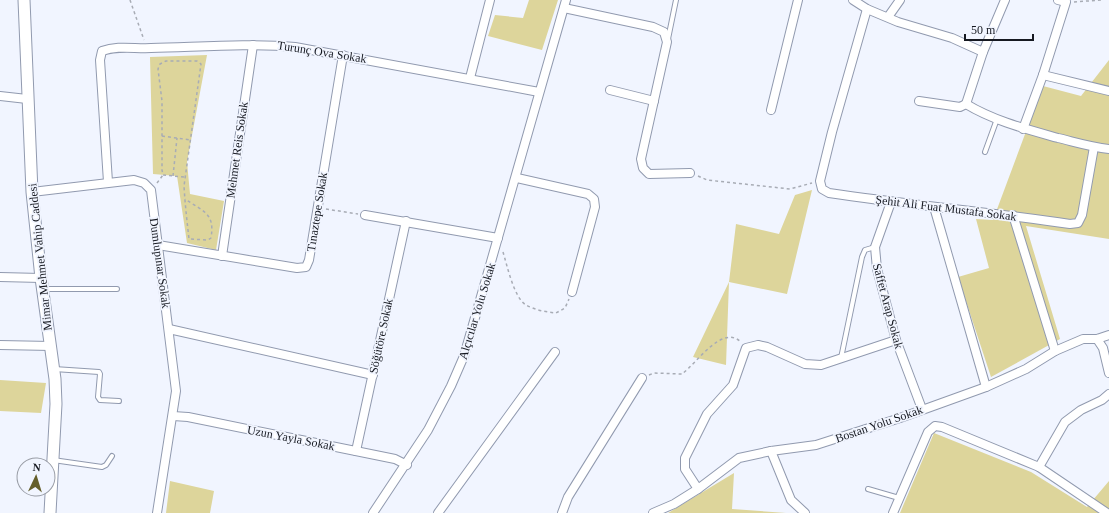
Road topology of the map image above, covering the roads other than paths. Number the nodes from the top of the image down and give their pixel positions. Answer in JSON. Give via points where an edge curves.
{"nodes":[{"id":1,"x":24,"y":0,"type":"edge"},
{"id":2,"x":489,"y":0,"type":"edge"},
{"id":3,"x":676,"y":0,"type":"edge"},
{"id":4,"x":798,"y":0,"type":"edge"},
{"id":5,"x":852,"y":0,"type":"edge"},
{"id":6,"x":900,"y":0,"type":"edge"},
{"id":7,"x":1005,"y":0,"type":"edge"},
{"id":8,"x":1058,"y":0,"type":"edge"},
{"id":9,"x":565,"y":4,"type":"edge"},
{"id":10,"x":867,"y":9,"type":"junction"},
{"id":11,"x":888,"y":17,"type":"junction"},
{"id":12,"x":667,"y":42,"type":"junction"},
{"id":13,"x":253,"y":45,"type":"junction"},
{"id":14,"x":983,"y":52,"type":"junction"},
{"id":15,"x":343,"y":55,"type":"junction"},
{"id":16,"x":1044,"y":75,"type":"junction"},
{"id":17,"x":470,"y":78,"type":"junction"},
{"id":18,"x":610,"y":90,"type":"dead end"},
{"id":19,"x":1109,"y":91,"type":"edge"},
{"id":20,"x":539,"y":92,"type":"junction"},
{"id":21,"x":0,"y":96,"type":"edge"},
{"id":22,"x":27,"y":99,"type":"junction"},
{"id":23,"x":654,"y":100,"type":"junction"},
{"id":24,"x":919,"y":100,"type":"dead end"},
{"id":25,"x":966,"y":104,"type":"junction"},
{"id":26,"x":771,"y":110,"type":"dead end"},
{"id":27,"x":997,"y":119,"type":"junction"},
{"id":28,"x":1023,"y":129,"type":"junction"},
{"id":29,"x":1094,"y":147,"type":"junction"},
{"id":30,"x":1109,"y":148,"type":"edge"},
{"id":31,"x":985,"y":152,"type":"dead end"},
{"id":32,"x":690,"y":173,"type":"road end"},
{"id":33,"x":517,"y":178,"type":"junction"},
{"id":34,"x":108,"y":182,"type":"junction"},
{"id":35,"x":32,"y":192,"type":"junction"},
{"id":36,"x":891,"y":202,"type":"junction"},
{"id":37,"x":934,"y":207,"type":"junction"},
{"id":38,"x":365,"y":215,"type":"road end"},
{"id":39,"x":1013,"y":216,"type":"junction"},
{"id":40,"x":406,"y":221,"type":"junction"},
{"id":41,"x":498,"y":238,"type":"junction"},
{"id":42,"x":158,"y":245,"type":"junction"},
{"id":43,"x":875,"y":247,"type":"junction"},
{"id":44,"x":222,"y":256,"type":"junction"},
{"id":45,"x":0,"y":277,"type":"edge"},
{"id":46,"x":42,"y":284,"type":"junction"},
{"id":47,"x":117,"y":289,"type":"dead end"},
{"id":48,"x":572,"y":292,"type":"road end"},
{"id":49,"x":169,"y":329,"type":"junction"},
{"id":50,"x":1109,"y":335,"type":"edge"},
{"id":51,"x":1097,"y":339,"type":"junction"},
{"id":52,"x":896,"y":340,"type":"junction"},
{"id":53,"x":0,"y":345,"type":"edge"},
{"id":54,"x":51,"y":346,"type":"junction"},
{"id":55,"x":1055,"y":351,"type":"junction"},
{"id":56,"x":555,"y":352,"type":"dead end"},
{"id":57,"x":840,"y":358,"type":"junction"},
{"id":58,"x":54,"y":369,"type":"junction"},
{"id":59,"x":1109,"y":373,"type":"edge"},
{"id":60,"x":373,"y":375,"type":"junction"},
{"id":61,"x":642,"y":378,"type":"road end"},
{"id":62,"x":986,"y":387,"type":"junction"},
{"id":63,"x":1108,"y":395,"type":"edge"},
{"id":64,"x":119,"y":402,"type":"dead end"},
{"id":65,"x":922,"y":409,"type":"junction"},
{"id":66,"x":173,"y":416,"type":"junction"},
{"id":67,"x":356,"y":451,"type":"junction"},
{"id":68,"x":771,"y":451,"type":"junction"},
{"id":69,"x":112,"y":456,"type":"dead end"},
{"id":70,"x":53,"y":457,"type":"edge"},
{"id":71,"x":56,"y":460,"type":"edge"},
{"id":72,"x":406,"y":465,"type":"junction"},
{"id":73,"x":1039,"y":467,"type":"junction"},
{"id":74,"x":698,"y":489,"type":"junction"},
{"id":75,"x":868,"y":489,"type":"dead end"},
{"id":76,"x":51,"y":497,"type":"edge"},
{"id":77,"x":899,"y":498,"type":"junction"},
{"id":78,"x":791,"y":500,"type":"junction"},
{"id":79,"x":50,"y":513,"type":"edge"},
{"id":80,"x":157,"y":513,"type":"edge"},
{"id":81,"x":373,"y":513,"type":"edge"},
{"id":82,"x":438,"y":513,"type":"edge"},
{"id":83,"x":562,"y":513,"type":"edge"},
{"id":84,"x":653,"y":513,"type":"edge"},
{"id":85,"x":793,"y":513,"type":"edge"},
{"id":86,"x":806,"y":513,"type":"edge"},
{"id":87,"x":893,"y":513,"type":"edge"},
{"id":88,"x":1106,"y":513,"type":"edge"}],
"edges":[{"from":1,"to":22,"type":"main road","name":"Mimar Mehmet Vahip Caddesi"},
{"from":2,"to":17,"type":"street"},
{"from":3,"to":12,"type":"lane"},
{"from":4,"to":26,"type":"street"},
{"from":5,"to":10,"type":"street"},
{"from":6,"to":11,"type":"street"},
{"from":7,"to":14,"type":"street"},
{"from":8,"to":16,"type":"street","via":[[1066,2]]},
{"from":9,"to":12,"type":"street","via":[[653,27],[664,32]]},
{"from":9,"to":20,"type":"street","name":"Alçıcılar Yolu Sokak"},
{"from":10,"to":11,"type":"street"},
{"from":10,"to":36,"type":"street","name":"Şehit Ali Fuat Mustafa Sokak","via":[[820,180],[822,189],[829,193]]},
{"from":11,"to":14,"type":"street","via":[[915,28],[952,38]]},
{"from":12,"to":23,"type":"street"},
{"from":13,"to":15,"type":"street","name":"Turunç Ova Sokak","via":[[295,47]]},
{"from":13,"to":34,"type":"street","name":"Turunç Ova Sokak","via":[[111,47],[102,50],[100,60]]},
{"from":13,"to":44,"type":"street","name":"Mehmet Reis Sokak"},
{"from":14,"to":25,"type":"street"},
{"from":15,"to":17,"type":"street","name":"Turunç Ova Sokak"},
{"from":15,"to":44,"type":"street","name":"Tınaztepe Sokak","via":[[306,267],[297,268]]},
{"from":16,"to":19,"type":"street"},
{"from":16,"to":28,"type":"street"},
{"from":17,"to":20,"type":"street","name":"Turunç Ova Sokak"},
{"from":18,"to":23,"type":"street"},
{"from":20,"to":33,"type":"street","name":"Alçıcılar Yolu Sokak"},
{"from":21,"to":22,"type":"street"},
{"from":22,"to":35,"type":"main road","name":"Mimar Mehmet Vahip Caddesi"},
{"from":23,"to":32,"type":"street","via":[[641,160],[643,168],[650,174]]},
{"from":24,"to":25,"type":"street","via":[[960,107]]},
{"from":25,"to":27,"type":"street"},
{"from":27,"to":28,"type":"street"},
{"from":27,"to":31,"type":"lane"},
{"from":28,"to":29,"type":"street"},
{"from":29,"to":30,"type":"street"},
{"from":29,"to":39,"type":"street","name":"Şehit Ali Fuat Mustafa Sokak","via":[[1082,215],[1078,223]]},
{"from":33,"to":41,"type":"street","name":"Alçıcılar Yolu Sokak"},
{"from":33,"to":48,"type":"street","via":[[588,194],[594,199],[595,207]]},
{"from":34,"to":35,"type":"street"},
{"from":34,"to":42,"type":"street","name":"Dumlupınar Sokak","via":[[134,180],[144,183],[151,190]]},
{"from":35,"to":46,"type":"main road","name":"Mimar Mehmet Vahip Caddesi"},
{"from":36,"to":37,"type":"street","name":"Şehit Ali Fuat Mustafa Sokak"},
{"from":36,"to":43,"type":"street","name":"Saffet Arap Sokak"},
{"from":37,"to":39,"type":"street","name":"Şehit Ali Fuat Mustafa Sokak"},
{"from":37,"to":62,"type":"street"},
{"from":38,"to":40,"type":"street"},
{"from":39,"to":55,"type":"street"},
{"from":40,"to":41,"type":"street"},
{"from":40,"to":60,"type":"street","name":"Söğütöre Sokak"},
{"from":41,"to":72,"type":"street","name":"Alçıcılar Yolu Sokak","via":[[464,356],[448,392]]},
{"from":42,"to":44,"type":"street","name":"Tınaztepe Sokak"},
{"from":42,"to":49,"type":"street","name":"Dumlupınar Sokak"},
{"from":43,"to":52,"type":"street","name":"Saffet Arap Sokak","via":[[876,269]]},
{"from":43,"to":57,"type":"lane","via":[[866,250],[862,257]]},
{"from":45,"to":46,"type":"street"},
{"from":46,"to":47,"type":"lane"},
{"from":46,"to":54,"type":"main road","name":"Mimar Mehmet Vahip Caddesi"},
{"from":49,"to":60,"type":"street"},
{"from":49,"to":66,"type":"street","name":"Dumlupınar Sokak","via":[[176,390]]},
{"from":50,"to":51,"type":"street","name":"Bostan Yolu Sokak"},
{"from":51,"to":55,"type":"street","name":"Bostan Yolu Sokak","via":[[1083,339]]},
{"from":51,"to":59,"type":"street","via":[[1103,348]]},
{"from":52,"to":57,"type":"street"},
{"from":52,"to":65,"type":"street","name":"Saffet Arap Sokak"},
{"from":53,"to":54,"type":"street"},
{"from":54,"to":58,"type":"main road","name":"Mimar Mehmet Vahip Caddesi"},
{"from":55,"to":62,"type":"street","name":"Bostan Yolu Sokak","via":[[1026,369]]},
{"from":56,"to":82,"type":"street"},
{"from":57,"to":74,"type":"street","via":[[821,365],[805,364],[767,347],[758,345],[746,348],[733,384],[707,414],[685,458],[685,469]]},
{"from":58,"to":64,"type":"lane","via":[[98,372],[100,400]]},
{"from":58,"to":70,"type":"main road","name":"Mimar Mehmet Vahip Caddesi","via":[[56,404]]},
{"from":60,"to":67,"type":"street","name":"Söğütöre Sokak"},
{"from":61,"to":83,"type":"street","via":[[568,497]]},
{"from":62,"to":65,"type":"street","name":"Bostan Yolu Sokak"},
{"from":63,"to":73,"type":"street","via":[[1065,422]]},
{"from":65,"to":68,"type":"street","name":"Bostan Yolu Sokak","via":[[816,446]]},
{"from":66,"to":67,"type":"street","name":"Uzun Yayla Sokak"},
{"from":66,"to":80,"type":"street","name":"Dumlupınar Sokak"},
{"from":67,"to":72,"type":"street","name":"Uzun Yayla Sokak","via":[[395,459]]},
{"from":68,"to":74,"type":"street","name":"Bostan Yolu Sokak","via":[[739,458]]},
{"from":68,"to":78,"type":"street"},
{"from":69,"to":71,"type":"lane","via":[[102,467]]},
{"from":72,"to":81,"type":"street","name":"Alçıcılar Yolu Sokak"},
{"from":73,"to":77,"type":"street","via":[[935,426],[928,432]]},
{"from":73,"to":88,"type":"street"},
{"from":74,"to":84,"type":"street","name":"Bostan Yolu Sokak"},
{"from":75,"to":77,"type":"lane"},
{"from":76,"to":79,"type":"main road","name":"Mimar Mehmet Vahip Caddesi"},
{"from":77,"to":87,"type":"street"},
{"from":78,"to":85,"type":"street"},
{"from":78,"to":86,"type":"street"}]}
